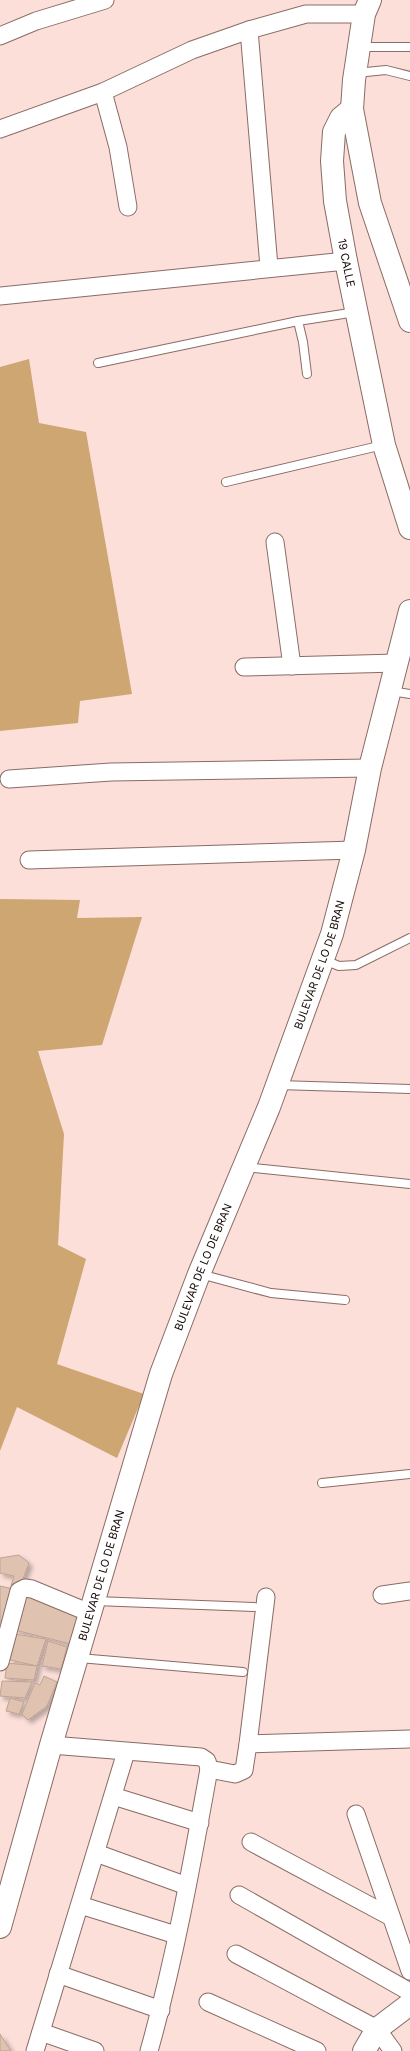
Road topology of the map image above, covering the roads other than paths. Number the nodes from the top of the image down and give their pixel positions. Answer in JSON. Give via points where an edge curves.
{"nodes":[{"id":1,"x":105,"y":0,"type":"edge"},
{"id":2,"x":367,"y":7,"type":"edge"},
{"id":3,"x":249,"y":30,"type":"junction"},
{"id":4,"x":0,"y":36,"type":"edge"},
{"id":5,"x":410,"y":46,"type":"edge"},
{"id":6,"x":359,"y":47,"type":"junction"},
{"id":7,"x":356,"y":73,"type":"junction"},
{"id":8,"x":410,"y":76,"type":"edge"},
{"id":9,"x":103,"y":92,"type":"junction"},
{"id":10,"x":352,"y":109,"type":"junction"},
{"id":11,"x":0,"y":129,"type":"edge"},
{"id":12,"x":128,"y":208,"type":"dead end"},
{"id":13,"x":346,"y":261,"type":"junction"},
{"id":14,"x":269,"y":267,"type":"junction"},
{"id":15,"x":0,"y":296,"type":"edge"},
{"id":16,"x":356,"y":312,"type":"junction"},
{"id":17,"x":410,"y":321,"type":"edge"},
{"id":18,"x":298,"y":322,"type":"junction"},
{"id":19,"x":98,"y":363,"type":"dead end"},
{"id":20,"x":307,"y":374,"type":"dead end"},
{"id":21,"x":384,"y":445,"type":"junction"},
{"id":22,"x":226,"y":482,"type":"dead end"},
{"id":23,"x":410,"y":528,"type":"edge"},
{"id":24,"x":275,"y":542,"type":"dead end"},
{"id":25,"x":410,"y":610,"type":"edge"},
{"id":26,"x":397,"y":663,"type":"junction"},
{"id":27,"x":292,"y":666,"type":"junction"},
{"id":28,"x":244,"y":667,"type":"dead end"},
{"id":29,"x":400,"y":693,"type":"edge"},
{"id":30,"x":370,"y":768,"type":"junction"},
{"id":31,"x":9,"y":779,"type":"dead end"},
{"id":32,"x":354,"y":850,"type":"junction"},
{"id":33,"x":29,"y":860,"type":"dead end"},
{"id":34,"x":410,"y":938,"type":"edge"},
{"id":35,"x":323,"y":959,"type":"junction"},
{"id":36,"x":277,"y":1085,"type":"junction"},
{"id":37,"x":410,"y":1089,"type":"edge"},
{"id":38,"x":244,"y":1167,"type":"junction"},
{"id":39,"x":410,"y":1184,"type":"edge"},
{"id":40,"x":199,"y":1274,"type":"junction"},
{"id":41,"x":345,"y":1300,"type":"dead end"},
{"id":42,"x":410,"y":1474,"type":"edge"},
{"id":43,"x":322,"y":1483,"type":"dead end"},
{"id":44,"x":410,"y":1591,"type":"edge"},
{"id":45,"x":382,"y":1595,"type":"dead end"},
{"id":46,"x":260,"y":1602,"type":"joint"},
{"id":47,"x":92,"y":1606,"type":"junction"},
{"id":48,"x":77,"y":1658,"type":"junction"},
{"id":49,"x":0,"y":1662,"type":"edge"},
{"id":50,"x":243,"y":1672,"type":"dead end"},
{"id":51,"x":410,"y":1739,"type":"edge"},
{"id":52,"x":248,"y":1744,"type":"junction"},
{"id":53,"x":51,"y":1745,"type":"junction"},
{"id":54,"x":126,"y":1752,"type":"junction"},
{"id":55,"x":209,"y":1769,"type":"junction"},
{"id":56,"x":113,"y":1796,"type":"junction"},
{"id":57,"x":356,"y":1814,"type":"dead end"},
{"id":58,"x":200,"y":1823,"type":"junction"},
{"id":59,"x":251,"y":1842,"type":"dead end"},
{"id":60,"x":96,"y":1853,"type":"junction"},
{"id":61,"x":186,"y":1886,"type":"junction"},
{"id":62,"x":239,"y":1895,"type":"dead end"},
{"id":63,"x":80,"y":1905,"type":"junction"},
{"id":64,"x":391,"y":1917,"type":"junction"},
{"id":65,"x":0,"y":1927,"type":"edge"},
{"id":66,"x":176,"y":1936,"type":"junction"},
{"id":67,"x":236,"y":1954,"type":"dead end"},
{"id":68,"x":410,"y":1971,"type":"edge"},
{"id":69,"x":58,"y":1974,"type":"junction"},
{"id":70,"x":410,"y":1992,"type":"edge"},
{"id":71,"x":208,"y":2002,"type":"dead end"},
{"id":72,"x":410,"y":2004,"type":"edge"},
{"id":73,"x":161,"y":2010,"type":"junction"},
{"id":74,"x":377,"y":2028,"type":"junction"},
{"id":75,"x":41,"y":2032,"type":"junction"},
{"id":76,"x":35,"y":2051,"type":"edge"},
{"id":77,"x":95,"y":2051,"type":"edge"},
{"id":78,"x":149,"y":2051,"type":"edge"},
{"id":79,"x":317,"y":2051,"type":"edge"},
{"id":80,"x":364,"y":2051,"type":"edge"},
{"id":81,"x":393,"y":2051,"type":"edge"}],
"edges":[{"from":1,"to":4,"type":"street","via":[[36,21]]},
{"from":2,"to":3,"type":"street","via":[[306,14]]},
{"from":2,"to":6,"type":"street"},
{"from":3,"to":9,"type":"street","via":[[192,50]]},
{"from":3,"to":14,"type":"street"},
{"from":5,"to":6,"type":"lane"},
{"from":6,"to":7,"type":"street"},
{"from":7,"to":8,"type":"lane","via":[[386,70]]},
{"from":7,"to":10,"type":"street"},
{"from":9,"to":11,"type":"street"},
{"from":9,"to":12,"type":"street","via":[[118,147]]},
{"from":10,"to":13,"type":"street","name":"19 CALLE","via":[[341,118],[334,132],[332,161],[335,201]]},
{"from":10,"to":17,"type":"street","via":[[370,203]]},
{"from":13,"to":14,"type":"street"},
{"from":13,"to":16,"type":"street","name":"19 CALLE"},
{"from":14,"to":15,"type":"street"},
{"from":16,"to":18,"type":"lane"},
{"from":16,"to":21,"type":"street","name":"19 CALLE"},
{"from":18,"to":19,"type":"lane"},
{"from":18,"to":20,"type":"lane"},
{"from":21,"to":22,"type":"lane"},
{"from":21,"to":23,"type":"street","name":"19 CALLE"},
{"from":24,"to":27,"type":"street"},
{"from":25,"to":26,"type":"street","name":"BULEVAR DE LO DE BRAN"},
{"from":26,"to":27,"type":"street"},
{"from":26,"to":29,"type":"street","name":"BULEVAR DE LO DE BRAN"},
{"from":27,"to":28,"type":"street"},
{"from":29,"to":30,"type":"street","name":"BULEVAR DE LO DE BRAN"},
{"from":30,"to":31,"type":"street","via":[[110,772]]},
{"from":30,"to":32,"type":"street","name":"BULEVAR DE LO DE BRAN"},
{"from":32,"to":33,"type":"street"},
{"from":32,"to":35,"type":"street","name":"BULEVAR DE LO DE BRAN"},
{"from":34,"to":35,"type":"lane","via":[[356,965],[340,966]]},
{"from":35,"to":36,"type":"street","name":"BULEVAR DE LO DE BRAN"},
{"from":36,"to":37,"type":"lane"},
{"from":36,"to":38,"type":"street","name":"BULEVAR DE LO DE BRAN"},
{"from":38,"to":39,"type":"lane"},
{"from":38,"to":40,"type":"street","name":"BULEVAR DE LO DE BRAN"},
{"from":40,"to":41,"type":"lane","via":[[271,1293]]},
{"from":40,"to":47,"type":"street","name":"BULEVAR DE LO DE BRAN","via":[[161,1374]]},
{"from":42,"to":43,"type":"lane"},
{"from":44,"to":45,"type":"street"},
{"from":46,"to":47,"type":"lane"},
{"from":46,"to":52,"type":"street"},
{"from":47,"to":48,"type":"street","name":"BULEVAR DE LO DE BRAN"},
{"from":47,"to":49,"type":"street","via":[[32,1589],[25,1588],[20,1591]]},
{"from":48,"to":50,"type":"lane"},
{"from":48,"to":53,"type":"street","name":"BULEVAR DE LO DE BRAN"},
{"from":51,"to":52,"type":"street"},
{"from":52,"to":55,"type":"street","via":[[244,1770],[235,1774]]},
{"from":53,"to":54,"type":"street"},
{"from":53,"to":65,"type":"street","name":"BULEVAR DE LO DE BRAN"},
{"from":54,"to":55,"type":"street","via":[[201,1757],[207,1761]]},
{"from":54,"to":56,"type":"street"},
{"from":55,"to":58,"type":"street"},
{"from":56,"to":58,"type":"street"},
{"from":56,"to":60,"type":"street"},
{"from":57,"to":64,"type":"street"},
{"from":58,"to":61,"type":"street"},
{"from":59,"to":64,"type":"street"},
{"from":60,"to":61,"type":"street"},
{"from":60,"to":63,"type":"street"},
{"from":61,"to":66,"type":"street"},
{"from":62,"to":70,"type":"street"},
{"from":63,"to":66,"type":"street"},
{"from":63,"to":69,"type":"street"},
{"from":64,"to":68,"type":"street"},
{"from":66,"to":73,"type":"street"},
{"from":67,"to":74,"type":"street"},
{"from":69,"to":73,"type":"street"},
{"from":69,"to":75,"type":"street"},
{"from":71,"to":79,"type":"street"},
{"from":72,"to":74,"type":"street"},
{"from":73,"to":78,"type":"street"},
{"from":74,"to":80,"type":"street"},
{"from":74,"to":81,"type":"street"},
{"from":75,"to":76,"type":"street"},
{"from":75,"to":77,"type":"street"}]}
